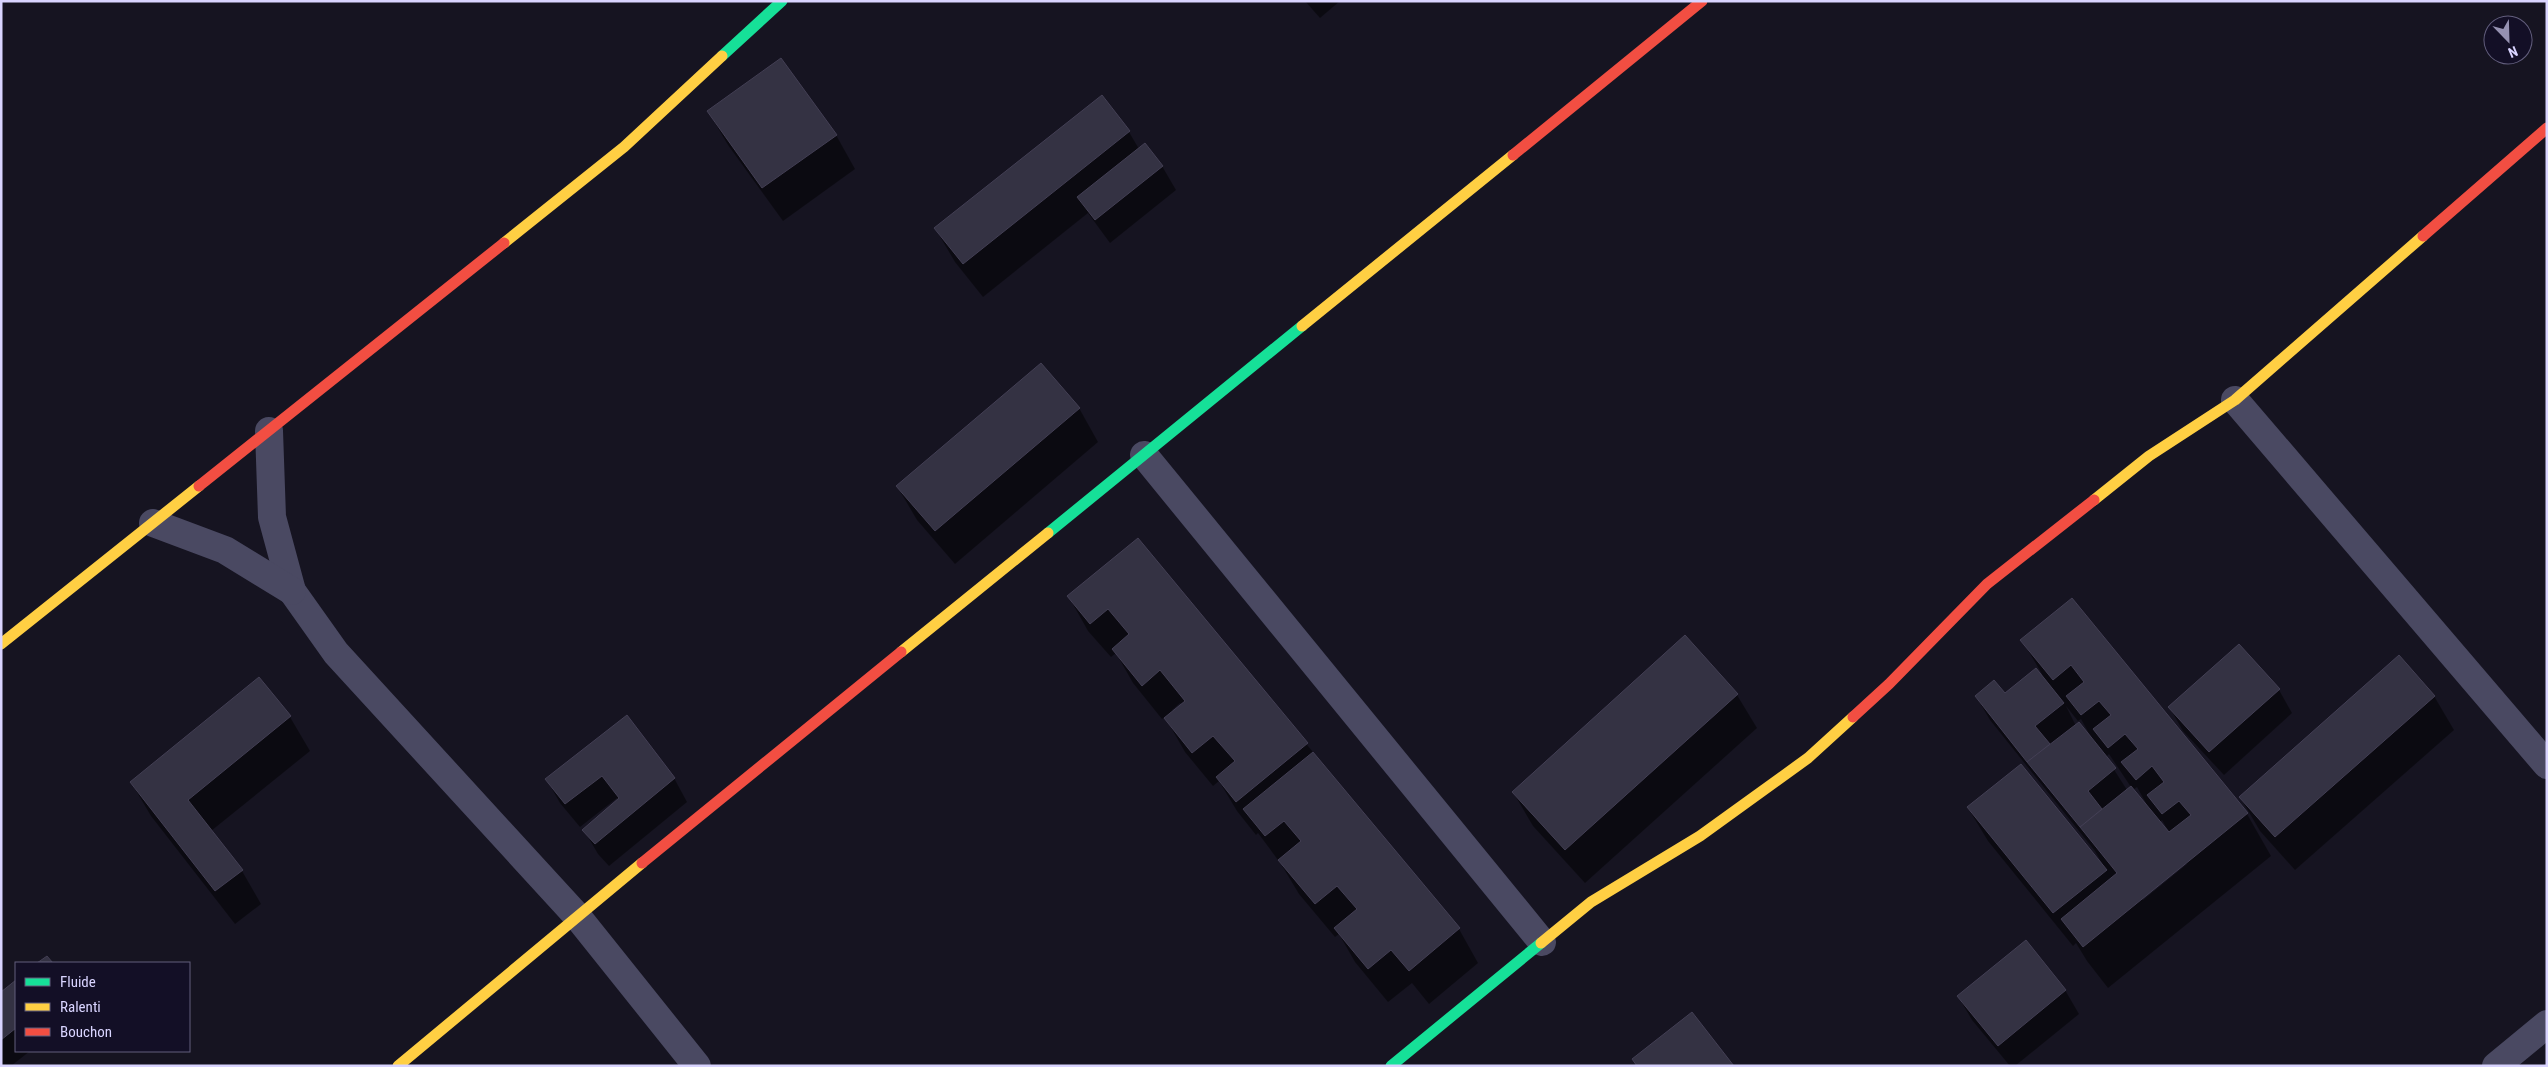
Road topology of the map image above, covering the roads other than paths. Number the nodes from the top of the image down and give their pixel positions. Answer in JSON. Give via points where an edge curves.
{"nodes":[{"id":1,"x":782,"y":1,"type":"edge"},
{"id":2,"x":1702,"y":1,"type":"edge"},
{"id":3,"x":2547,"y":128,"type":"edge"},
{"id":4,"x":2236,"y":400,"type":"junction"},
{"id":5,"x":269,"y":431,"type":"junction"},
{"id":6,"x":1144,"y":455,"type":"junction"},
{"id":7,"x":153,"y":523,"type":"junction"},
{"id":8,"x":292,"y":592,"type":"junction"},
{"id":9,"x":1,"y":644,"type":"edge"},
{"id":10,"x":2547,"y":765,"type":"edge"},
{"id":11,"x":577,"y":916,"type":"junction"},
{"id":12,"x":1542,"y":942,"type":"junction"},
{"id":13,"x":2547,"y":1024,"type":"edge"},
{"id":14,"x":398,"y":1066,"type":"edge"},
{"id":15,"x":697,"y":1066,"type":"edge"},
{"id":16,"x":1392,"y":1066,"type":"edge"},
{"id":17,"x":2496,"y":1066,"type":"edge"}],
"edges":[{"from":1,"to":5,"type":"street","via":[[624,147]]},
{"from":2,"to":6,"type":"street"},
{"from":3,"to":4,"type":"street"},
{"from":4,"to":10,"type":"street"},
{"from":4,"to":12,"type":"street","via":[[2149,456],[1987,584],[1889,684],[1808,758],[1700,836],[1591,902]]},
{"from":5,"to":7,"type":"street"},
{"from":5,"to":8,"type":"street","via":[[272,517]]},
{"from":6,"to":11,"type":"street"},
{"from":6,"to":12,"type":"street"},
{"from":7,"to":8,"type":"street","via":[[225,550]]},
{"from":7,"to":9,"type":"street"},
{"from":8,"to":11,"type":"street","via":[[336,653]]},
{"from":11,"to":14,"type":"street"},
{"from":11,"to":15,"type":"street"},
{"from":12,"to":16,"type":"street"},
{"from":13,"to":17,"type":"street"}]}
